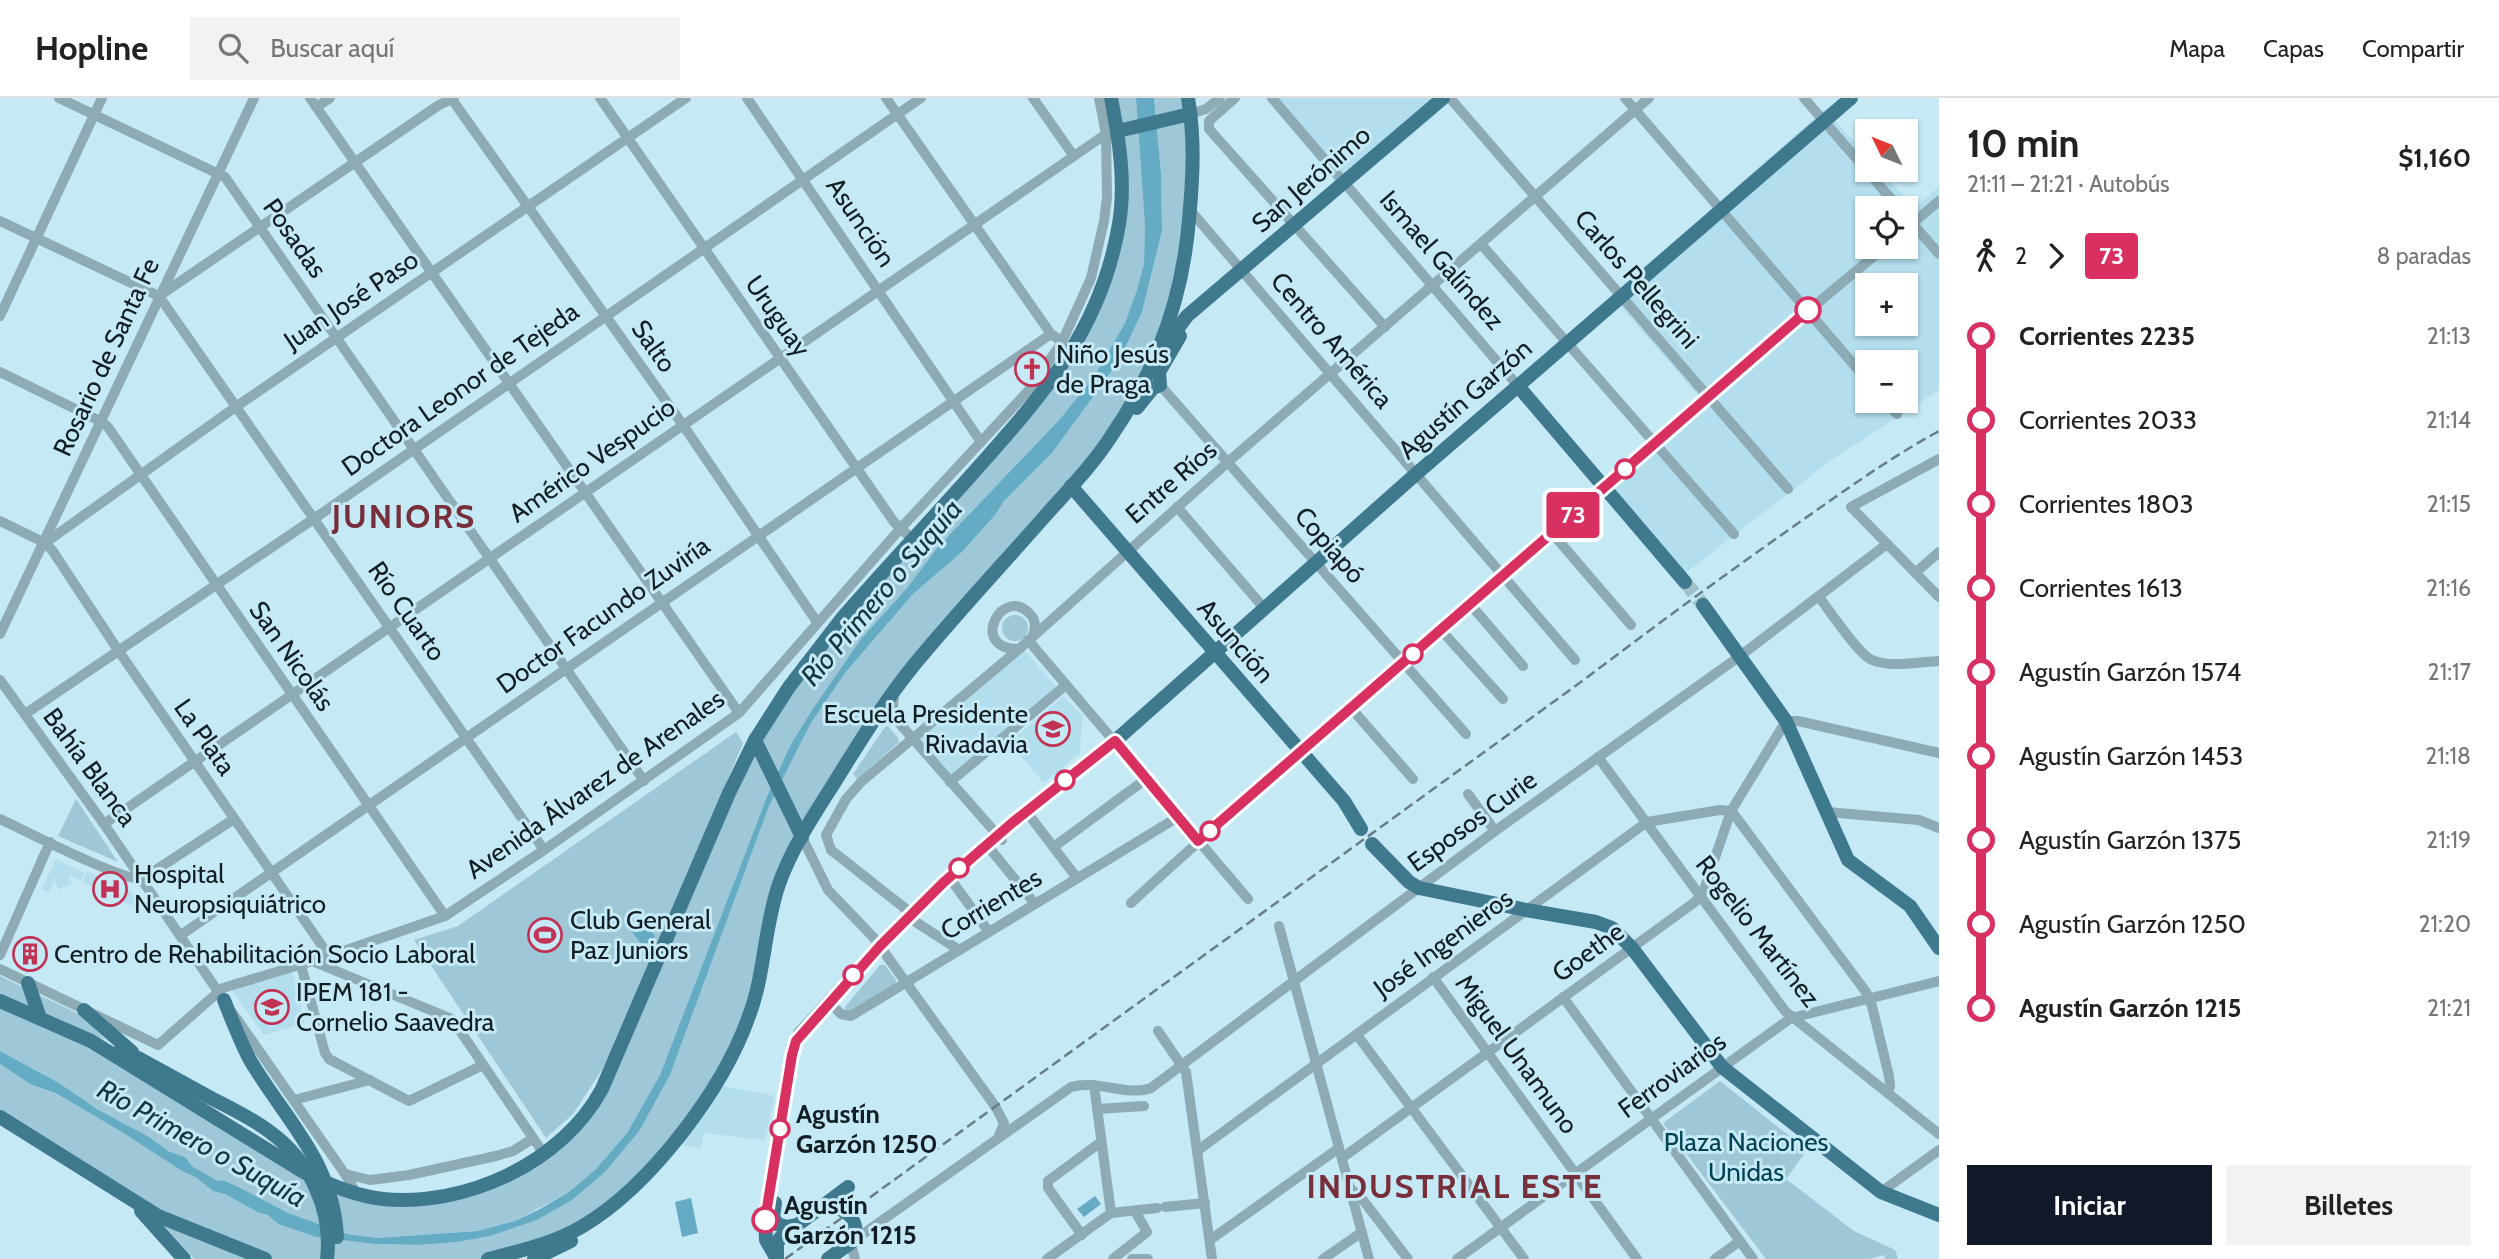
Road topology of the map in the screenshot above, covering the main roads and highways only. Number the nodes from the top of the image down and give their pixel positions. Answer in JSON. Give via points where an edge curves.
{"nodes":[{"id":1,"x":1111,"y":98,"type":"edge"},
{"id":2,"x":1188,"y":98,"type":"edge"},
{"id":3,"x":1443,"y":98,"type":"edge"},
{"id":4,"x":1851,"y":98,"type":"edge"},
{"id":5,"x":1186,"y":115,"type":"junction"},
{"id":6,"x":1118,"y":131,"type":"junction"},
{"id":7,"x":1242,"y":270,"type":"junction"},
{"id":8,"x":1150,"y":370,"type":"junction"},
{"id":9,"x":1518,"y":386,"type":"junction"},
{"id":10,"x":1111,"y":438,"type":"junction"},
{"id":11,"x":1071,"y":486,"type":"junction"},
{"id":12,"x":1685,"y":582,"type":"tunnel mouth"},
{"id":13,"x":1703,"y":605,"type":"tunnel mouth"},
{"id":14,"x":1213,"y":652,"type":"junction"},
{"id":15,"x":757,"y":744,"type":"junction"},
{"id":16,"x":1361,"y":830,"type":"dead end"},
{"id":17,"x":800,"y":835,"type":"junction"},
{"id":18,"x":1372,"y":844,"type":"dead end"},
{"id":19,"x":1939,"y":948,"type":"edge"},
{"id":20,"x":29,"y":983,"type":"road end"},
{"id":21,"x":221,"y":996,"type":"road end"},
{"id":22,"x":0,"y":1001,"type":"edge"},
{"id":23,"x":832,"y":1005,"type":"junction"},
{"id":24,"x":84,"y":1010,"type":"road end"},
{"id":25,"x":40,"y":1018,"type":"junction"},
{"id":26,"x":91,"y":1041,"type":"junction"},
{"id":27,"x":138,"y":1058,"type":"junction"},
{"id":28,"x":0,"y":1117,"type":"edge"},
{"id":29,"x":848,"y":1186,"type":"road end"},
{"id":30,"x":620,"y":1199,"type":"junction"},
{"id":31,"x":132,"y":1201,"type":"junction"},
{"id":32,"x":817,"y":1210,"type":"junction"},
{"id":33,"x":1939,"y":1215,"type":"edge"},
{"id":34,"x":796,"y":1224,"type":"junction"},
{"id":35,"x":854,"y":1250,"type":"edge"},
{"id":36,"x":184,"y":1259,"type":"edge"},
{"id":37,"x":265,"y":1259,"type":"edge"},
{"id":38,"x":327,"y":1259,"type":"edge"},
{"id":39,"x":336,"y":1259,"type":"edge"},
{"id":40,"x":488,"y":1259,"type":"edge"},
{"id":41,"x":534,"y":1259,"type":"edge"},
{"id":42,"x":777,"y":1259,"type":"edge"},
{"id":43,"x":828,"y":1259,"type":"edge"}],
"edges":[{"from":1,"to":6,"type":"main road"},
{"from":2,"to":5,"type":"main road"},
{"from":3,"to":7,"type":"main road","name":"San Jerónimo"},
{"from":4,"to":9,"type":"main road","name":"Agustín Garzón"},
{"from":5,"to":6,"type":"main road"},
{"from":5,"to":8,"type":"main road","via":[[1194,156],[1187,245],[1175,303]]},
{"from":6,"to":15,"type":"main road","via":[[1119,223],[1102,286],[1080,338],[1036,402],[818,647],[767,719]]},
{"from":7,"to":8,"type":"main road","name":"San Jerónimo","via":[[1182,322]]},
{"from":7,"to":10,"type":"main road","name":"San Jerónimo","via":[[1185,328],[1159,372],[1160,385]]},
{"from":8,"to":10,"type":"main road"},
{"from":9,"to":12,"type":"main road","name":"Ismael Galíndez"},
{"from":9,"to":14,"type":"main road","name":"Agustín Garzón"},
{"from":10,"to":11,"type":"main road"},
{"from":11,"to":14,"type":"main road","name":"Asunción"},
{"from":11,"to":17,"type":"main road","via":[[894,691]]},
{"from":13,"to":19,"type":"main road","via":[[1786,721],[1852,864],[1910,906]]},
{"from":14,"to":16,"type":"main road","name":"Asunción","via":[[1344,802]]},
{"from":14,"to":23,"type":"main road","name":"Agustín Garzón","via":[[1102,758],[1028,814],[911,917]]},
{"from":15,"to":17,"type":"main road"},
{"from":15,"to":26,"type":"main road","via":[[729,793],[602,1089],[578,1125],[544,1154],[482,1185],[448,1195],[396,1199],[354,1193],[288,1163]]},
{"from":17,"to":30,"type":"main road","via":[[779,885],[756,994],[733,1055],[696,1114]]},
{"from":18,"to":33,"type":"main road","via":[[1419,888],[1604,925],[1618,933],[1722,1067],[1881,1192]]},
{"from":20,"to":25,"type":"main road"},
{"from":21,"to":39,"type":"main road","via":[[249,1058],[323,1173],[337,1229]]},
{"from":22,"to":25,"type":"main road"},
{"from":23,"to":34,"type":"main road","name":"Agustín Garzón","via":[[800,1055],[773,1217],[782,1227]]},
{"from":23,"to":42,"type":"main road","name":"Agustín Garzón","via":[[800,1034],[792,1055],[765,1220],[766,1240]]},
{"from":24,"to":27,"type":"main road"},
{"from":25,"to":26,"type":"main road"},
{"from":26,"to":27,"type":"main road"},
{"from":27,"to":38,"type":"main road","via":[[262,1126],[282,1142],[318,1191],[327,1226]]},
{"from":28,"to":31,"type":"main road"},
{"from":29,"to":32,"type":"main road"},
{"from":30,"to":40,"type":"main road","via":[[573,1231]]},
{"from":30,"to":41,"type":"main road","via":[[576,1239]]},
{"from":31,"to":36,"type":"main road"},
{"from":31,"to":37,"type":"main road"},
{"from":32,"to":34,"type":"main road"},
{"from":32,"to":35,"type":"main road","via":[[834,1206],[847,1212],[856,1229]]},
{"from":34,"to":42,"type":"main road","name":"Agustín Garzón","via":[[778,1241]]},
{"from":35,"to":43,"type":"main road"}]}
